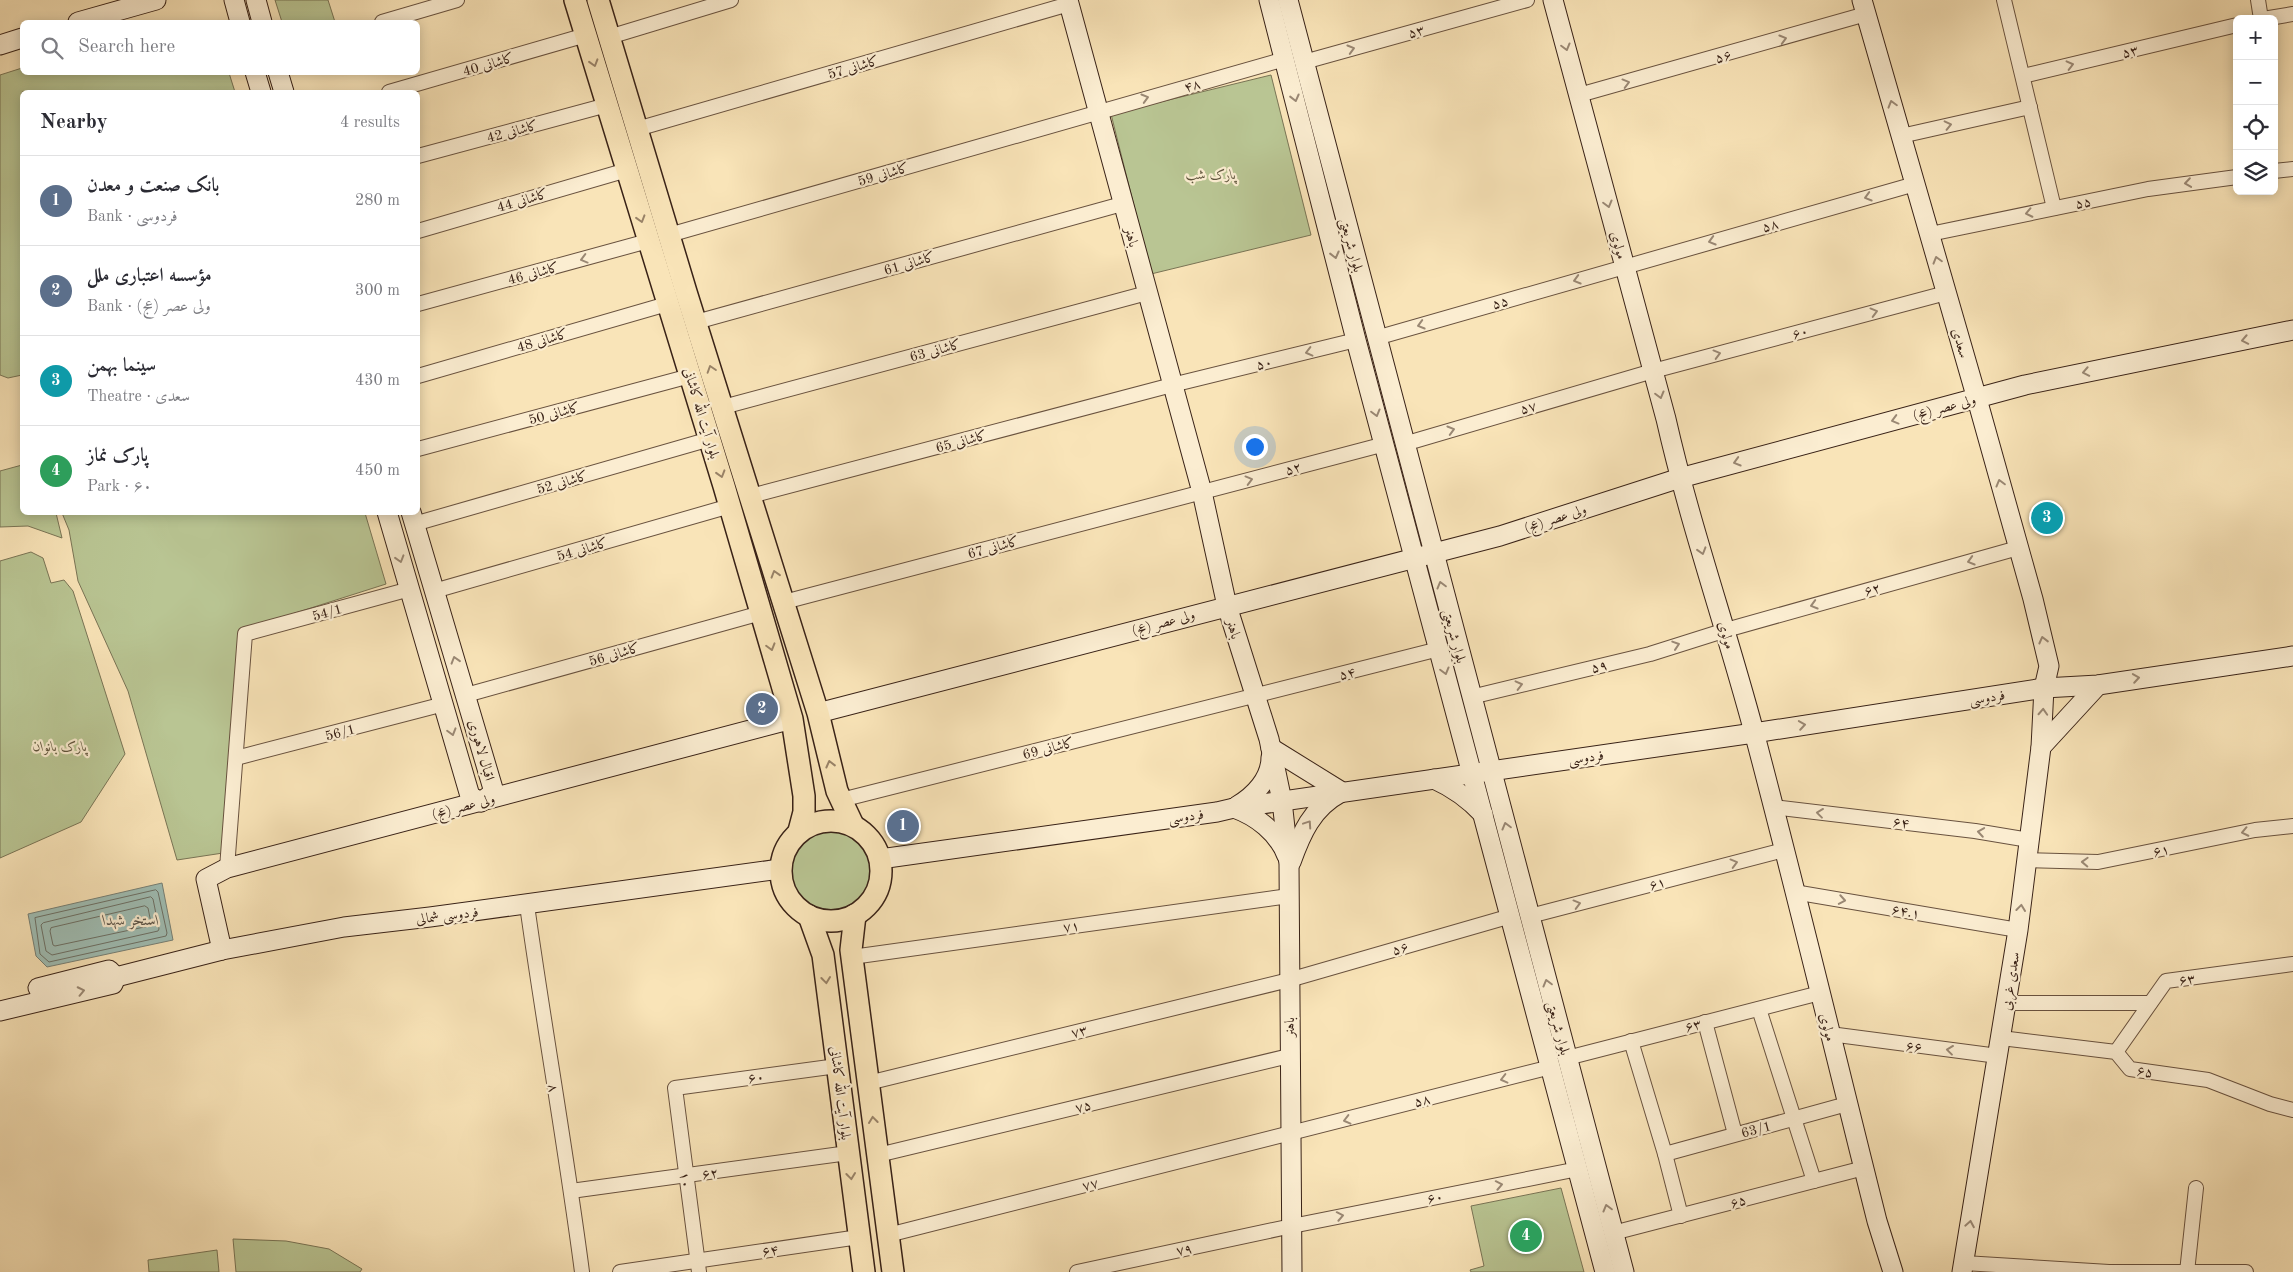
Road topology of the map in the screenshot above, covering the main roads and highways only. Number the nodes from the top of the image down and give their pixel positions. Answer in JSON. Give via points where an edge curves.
{"nodes":[{"id":1,"x":156,"y":0,"type":"edge"},
{"id":2,"x":234,"y":0,"type":"edge"},
{"id":3,"x":256,"y":0,"type":"edge"},
{"id":4,"x":575,"y":0,"type":"edge"},
{"id":5,"x":598,"y":0,"type":"edge"},
{"id":6,"x":1269,"y":0,"type":"edge"},
{"id":7,"x":1288,"y":0,"type":"edge"},
{"id":8,"x":1553,"y":0,"type":"edge"},
{"id":9,"x":1069,"y":2,"type":"edge"},
{"id":10,"x":1864,"y":7,"type":"edge"},
{"id":11,"x":85,"y":20,"type":"edge"},
{"id":12,"x":239,"y":20,"type":"edge"},
{"id":13,"x":261,"y":20,"type":"edge"},
{"id":14,"x":20,"y":39,"type":"edge"},
{"id":15,"x":0,"y":45,"type":"edge"},
{"id":16,"x":1285,"y":59,"type":"junction"},
{"id":17,"x":1304,"y":62,"type":"junction"},
{"id":18,"x":256,"y":75,"type":"edge"},
{"id":19,"x":279,"y":75,"type":"edge"},
{"id":20,"x":260,"y":90,"type":"edge"},
{"id":21,"x":283,"y":90,"type":"edge"},
{"id":22,"x":2293,"y":330,"type":"edge"},
{"id":23,"x":1977,"y":399,"type":"junction"},
{"id":24,"x":1680,"y":478,"type":"junction"},
{"id":25,"x":387,"y":515,"type":"edge"},
{"id":26,"x":412,"y":518,"type":"edge"},
{"id":27,"x":1424,"y":556,"type":"junction"},
{"id":28,"x":1227,"y":606,"type":"junction"},
{"id":29,"x":2293,"y":656,"type":"edge"},
{"id":30,"x":2098,"y":685,"type":"junction"},
{"id":31,"x":2044,"y":688,"type":"junction"},
{"id":32,"x":818,"y":713,"type":"junction"},
{"id":33,"x":792,"y":719,"type":"junction"},
{"id":34,"x":1754,"y":733,"type":"junction"},
{"id":35,"x":1464,"y":742,"type":"junction"},
{"id":36,"x":2041,"y":747,"type":"junction"},
{"id":37,"x":1271,"y":748,"type":"junction"},
{"id":38,"x":1482,"y":772,"type":"junction"},
{"id":39,"x":1439,"y":778,"type":"junction"},
{"id":40,"x":1342,"y":792,"type":"junction"},
{"id":41,"x":804,"y":796,"type":"junction"},
{"id":42,"x":839,"y":796,"type":"junction"},
{"id":43,"x":1282,"y":801,"type":"junction"},
{"id":44,"x":481,"y":802,"type":"junction"},
{"id":45,"x":1234,"y":808,"type":"junction"},
{"id":46,"x":1484,"y":815,"type":"junction"},
{"id":47,"x":853,"y":826,"type":"junction"},
{"id":48,"x":799,"y":831,"type":"junction"},
{"id":49,"x":880,"y":859,"type":"junction"},
{"id":50,"x":1289,"y":865,"type":"junction"},
{"id":51,"x":780,"y":869,"type":"junction"},
{"id":52,"x":855,"y":915,"type":"junction"},
{"id":53,"x":809,"y":916,"type":"junction"},
{"id":54,"x":1520,"y":916,"type":"junction"},
{"id":55,"x":222,"y":950,"type":"junction"},
{"id":56,"x":852,"y":954,"type":"junction"},
{"id":57,"x":822,"y":955,"type":"junction"},
{"id":58,"x":116,"y":978,"type":"junction"},
{"id":59,"x":0,"y":998,"type":"edge"},
{"id":60,"x":0,"y":1011,"type":"edge"},
{"id":61,"x":1559,"y":1062,"type":"junction"},
{"id":62,"x":1963,"y":1268,"type":"edge"},
{"id":63,"x":864,"y":1272,"type":"edge"},
{"id":64,"x":893,"y":1272,"type":"edge"},
{"id":65,"x":1292,"y":1272,"type":"edge"},
{"id":66,"x":1605,"y":1272,"type":"edge"},
{"id":67,"x":1624,"y":1272,"type":"edge"},
{"id":68,"x":1894,"y":1272,"type":"edge"}],
"edges":[{"from":1,"to":11,"type":"main road"},
{"from":2,"to":12,"type":"main road"},
{"from":3,"to":13,"type":"main road"},
{"from":4,"to":33,"type":"main road","name":"بلوار آیت الله کاشانی","one_way":true},
{"from":32,"to":5,"type":"main road","name":"بلوار آیت الله کاشانی","one_way":true},
{"from":6,"to":16,"type":"main road","name":"بلوار شریعتی"},
{"from":7,"to":17,"type":"main road","name":"بلوار شریعتی"},
{"from":8,"to":24,"type":"main road","name":"مولوی","one_way":true},
{"from":9,"to":28,"type":"main road","name":"باهنر","via":[[1202,492]]},
{"from":23,"to":10,"type":"main road","name":"سعدی","one_way":true},
{"from":14,"to":15,"type":"main road"},
{"from":16,"to":17,"type":"main road"},
{"from":16,"to":27,"type":"main road","name":"بلوار شریعتی","one_way":true,"via":[[1385,444]]},
{"from":17,"to":27,"type":"main road","name":"بلوار شریعتی","via":[[1404,444]]},
{"from":18,"to":20,"type":"main road"},
{"from":19,"to":21,"type":"main road"},
{"from":22,"to":23,"type":"main road","name":"ولی عصر (عج)","one_way":true,"via":[[2064,376]]},
{"from":23,"to":24,"type":"main road","name":"ولی عصر (عج)","one_way":true},
{"from":31,"to":23,"type":"main road","name":"سعدی","one_way":true,"via":[[2049,666]]},
{"from":24,"to":27,"type":"main road","name":"ولی عصر (عج)","via":[[1500,536]]},
{"from":24,"to":34,"type":"main road","name":"مولوی","one_way":true},
{"from":25,"to":44,"type":"main road","name":"اقبال لاهوری","one_way":true,"via":[[470,796]]},
{"from":44,"to":26,"type":"main road","name":"اقبال لاهوری","one_way":true,"via":[[494,792]]},
{"from":27,"to":28,"type":"main road","name":"ولی عصر (عج)"},
{"from":27,"to":35,"type":"main road","name":"بلوار شریعتی","one_way":true,"via":[[1440,649]]},
{"from":38,"to":27,"type":"main road","name":"بلوار شریعتی","one_way":true,"via":[[1471,697]]},
{"from":28,"to":32,"type":"main road","name":"ولی عصر (عج)"},
{"from":28,"to":37,"type":"main road","name":"باهنر"},
{"from":30,"to":29,"type":"main road","name":"فردوسی","one_way":true},
{"from":30,"to":31,"type":"main road","name":"فردوسی"},
{"from":30,"to":36,"type":"main road"},
{"from":34,"to":31,"type":"main road","name":"فردوسی","one_way":true},
{"from":36,"to":31,"type":"main road","name":"سعدی غربی","one_way":true},
{"from":42,"to":32,"type":"main road","name":"بلوار آیت الله کاشانی","one_way":true},
{"from":33,"to":41,"type":"main road","name":"بلوار آیت الله کاشانی"},
{"from":33,"to":44,"type":"main road","name":"ولی عصر (عج)"},
{"from":34,"to":38,"type":"main road","name":"فردوسی"},
{"from":34,"to":68,"type":"main road","name":"مولوی","via":[[1877,1221]]},
{"from":35,"to":38,"type":"main road","name":"بلوار شریعتی"},
{"from":35,"to":39,"type":"main road","via":[[1455,762]]},
{"from":62,"to":36,"type":"main road","name":"سعدی غربی","one_way":true,"via":[[2018,930]]},
{"from":37,"to":40,"type":"main road"},
{"from":37,"to":43,"type":"main road","name":"باهنر"},
{"from":37,"to":45,"type":"main road","via":[[1270,769],[1263,783]]},
{"from":38,"to":39,"type":"main road","name":"فردوسی"},
{"from":38,"to":46,"type":"main road","name":"بلوار شریعتی"},
{"from":54,"to":38,"type":"main road","name":"بلوار شریعتی","one_way":true},
{"from":39,"to":40,"type":"main road","name":"فردوسی"},
{"from":39,"to":46,"type":"main road","via":[[1470,800]]},
{"from":40,"to":43,"type":"main road","name":"فردوسی"},
{"from":50,"to":40,"type":"main road","one_way":true,"via":[[1309,822],[1322,806]]},
{"from":41,"to":42,"type":"main road","via":[[815,806],[825,807]]},
{"from":41,"to":48,"type":"main road","name":"بلوار آیت الله کاشانی"},
{"from":42,"to":47,"type":"main road","name":"بلوار آیت الله کاشانی"},
{"from":43,"to":45,"type":"main road","name":"فردوسی"},
{"from":43,"to":50,"type":"main road","name":"باهنر"},
{"from":44,"to":55,"type":"main road","name":"ولی عصر (عج)","via":[[228,868],[206,878]]},
{"from":45,"to":49,"type":"main road","name":"فردوسی"},
{"from":45,"to":50,"type":"main road","via":[[1257,819],[1270,830],[1282,845]]},
{"from":46,"to":54,"type":"main road","name":"بلوار شریعتی"},
{"from":47,"to":48,"type":"main road","via":[[825,820]]},
{"from":47,"to":49,"type":"main road","via":[[868,837]]},
{"from":48,"to":51,"type":"main road","via":[[785,848]]},
{"from":49,"to":52,"type":"main road","via":[[877,891],[868,905]]},
{"from":50,"to":65,"type":"main road","name":"باهنر"},
{"from":51,"to":53,"type":"main road","via":[[787,896]]},
{"from":51,"to":55,"type":"main road","name":"فردوسی شمالی","via":[[527,905],[344,926]]},
{"from":52,"to":53,"type":"main road","via":[[830,921]]},
{"from":52,"to":56,"type":"main road","name":"بلوار آیت الله کاشانی"},
{"from":53,"to":57,"type":"main road","name":"بلوار آیت الله کاشانی"},
{"from":54,"to":61,"type":"main road","name":"بلوار شریعتی"},
{"from":55,"to":58,"type":"main road","name":"فردوسی شمالی"},
{"from":56,"to":57,"type":"main road","via":[[843,941],[832,940],[826,943]]},
{"from":64,"to":56,"type":"main road","name":"بلوار آیت الله کاشانی","one_way":true},
{"from":57,"to":63,"type":"main road","name":"بلوار آیت الله کاشانی","one_way":true},
{"from":58,"to":59,"type":"main road","name":"فردوسی شمالی","via":[[109,970]]},
{"from":60,"to":58,"type":"main road","name":"فردوسی شمالی","one_way":true,"via":[[113,984]]},
{"from":61,"to":66,"type":"main road","name":"بلوار شریعتی","via":[[1578,1169]]},
{"from":67,"to":61,"type":"main road","name":"بلوار شریعتی","one_way":true}]}
